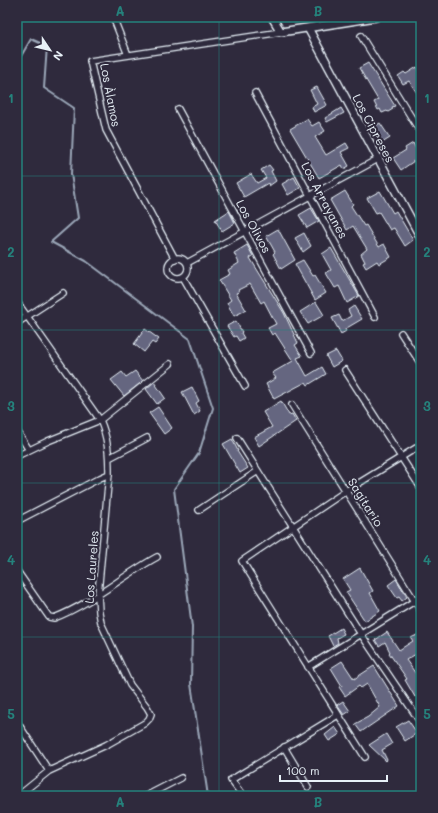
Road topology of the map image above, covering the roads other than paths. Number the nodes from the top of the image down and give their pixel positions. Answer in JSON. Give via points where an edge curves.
{"nodes":[{"id":1,"x":113,"y":17,"type":"edge"},
{"id":2,"x":272,"y":17,"type":"edge"},
{"id":3,"x":376,"y":17,"type":"edge"},
{"id":4,"x":308,"y":28,"type":"junction"},
{"id":5,"x":281,"y":32,"type":"junction"},
{"id":6,"x":361,"y":36,"type":"dead end"},
{"id":7,"x":128,"y":55,"type":"junction"},
{"id":8,"x":255,"y":94,"type":"dead end"},
{"id":9,"x":178,"y":110,"type":"dead end"},
{"id":10,"x":421,"y":133,"type":"edge"},
{"id":11,"x":378,"y":159,"type":"junction"},
{"id":12,"x":311,"y":196,"type":"junction"},
{"id":13,"x":245,"y":231,"type":"junction"},
{"id":14,"x":421,"y":238,"type":"edge"},
{"id":15,"x":175,"y":259,"type":"junction"},
{"id":16,"x":187,"y":263,"type":"junction"},
{"id":17,"x":183,"y":277,"type":"junction"},
{"id":18,"x":63,"y":293,"type":"dead end"},
{"id":19,"x":17,"y":302,"type":"edge"},
{"id":20,"x":27,"y":317,"type":"junction"},
{"id":21,"x":375,"y":317,"type":"dead end"},
{"id":22,"x":17,"y":323,"type":"edge"},
{"id":23,"x":401,"y":333,"type":"dead end"},
{"id":24,"x":311,"y":353,"type":"dead end"},
{"id":25,"x":170,"y":364,"type":"dead end"},
{"id":26,"x":421,"y":364,"type":"edge"},
{"id":27,"x":345,"y":370,"type":"dead end"},
{"id":28,"x":245,"y":386,"type":"dead end"},
{"id":29,"x":292,"y":405,"type":"dead end"},
{"id":30,"x":100,"y":420,"type":"junction"},
{"id":31,"x":17,"y":431,"type":"edge"},
{"id":32,"x":147,"y":438,"type":"dead end"},
{"id":33,"x":237,"y":438,"type":"dead end"},
{"id":34,"x":421,"y":445,"type":"edge"},
{"id":35,"x":29,"y":450,"type":"junction"},
{"id":36,"x":17,"y":456,"type":"edge"},
{"id":37,"x":401,"y":457,"type":"junction"},
{"id":38,"x":109,"y":458,"type":"junction"},
{"id":39,"x":258,"y":472,"type":"junction"},
{"id":40,"x":109,"y":474,"type":"junction"},
{"id":41,"x":421,"y":488,"type":"edge"},
{"id":42,"x":346,"y":491,"type":"junction"},
{"id":43,"x":199,"y":510,"type":"dead end"},
{"id":44,"x":17,"y":521,"type":"edge"},
{"id":45,"x":293,"y":526,"type":"junction"},
{"id":46,"x":157,"y":557,"type":"dead end"},
{"id":47,"x":17,"y":571,"type":"edge"},
{"id":48,"x":98,"y":594,"type":"junction"},
{"id":49,"x":421,"y":597,"type":"edge"},
{"id":50,"x":415,"y":601,"type":"junction"},
{"id":51,"x":421,"y":611,"type":"edge"},
{"id":52,"x":361,"y":634,"type":"junction"},
{"id":53,"x":308,"y":667,"type":"junction"},
{"id":54,"x":338,"y":715,"type":"junction"},
{"id":55,"x":17,"y":722,"type":"edge"},
{"id":56,"x":421,"y":723,"type":"edge"},
{"id":57,"x":284,"y":747,"type":"junction"},
{"id":58,"x":365,"y":757,"type":"dead end"},
{"id":59,"x":49,"y":771,"type":"junction"},
{"id":60,"x":181,"y":778,"type":"dead end"},
{"id":61,"x":308,"y":787,"type":"dead end"},
{"id":62,"x":19,"y":796,"type":"edge"},
{"id":63,"x":146,"y":796,"type":"edge"},
{"id":64,"x":243,"y":796,"type":"edge"}],
"edges":[{"from":1,"to":7,"type":"street"},
{"from":2,"to":5,"type":"street"},
{"from":3,"to":4,"type":"street"},
{"from":4,"to":5,"type":"street"},
{"from":4,"to":11,"type":"street","name":"Los Cipreses"},
{"from":5,"to":7,"type":"street","name":"Los Àlamos"},
{"from":6,"to":10,"type":"street"},
{"from":7,"to":15,"type":"street","name":"Los Àlamos","via":[[90,61],[104,126]]},
{"from":8,"to":12,"type":"street","name":"Los Arrayanes"},
{"from":9,"to":13,"type":"street","name":"Los Olivos"},
{"from":11,"to":12,"type":"street"},
{"from":11,"to":14,"type":"street","name":"Los Cipreses"},
{"from":12,"to":13,"type":"street"},
{"from":12,"to":21,"type":"street","name":"Los Arrayanes"},
{"from":13,"to":16,"type":"street"},
{"from":13,"to":24,"type":"street","name":"Los Olivos"},
{"from":15,"to":16,"type":"street"},
{"from":15,"to":17,"type":"street","via":[[170,263],[169,272],[174,277]]},
{"from":16,"to":17,"type":"street","via":[[188,272]]},
{"from":17,"to":28,"type":"street"},
{"from":18,"to":20,"type":"street"},
{"from":19,"to":20,"type":"street","name":"Los Laureles"},
{"from":20,"to":22,"type":"street"},
{"from":20,"to":30,"type":"street","name":"Los Laureles"},
{"from":23,"to":26,"type":"street"},
{"from":25,"to":30,"type":"street"},
{"from":27,"to":37,"type":"street"},
{"from":29,"to":42,"type":"street","name":"Sagitario"},
{"from":30,"to":35,"type":"street"},
{"from":30,"to":38,"type":"street","name":"Los Laureles","via":[[105,432]]},
{"from":31,"to":35,"type":"street"},
{"from":32,"to":38,"type":"street"},
{"from":33,"to":39,"type":"street"},
{"from":34,"to":37,"type":"street"},
{"from":35,"to":36,"type":"street"},
{"from":37,"to":41,"type":"street"},
{"from":37,"to":42,"type":"street"},
{"from":38,"to":40,"type":"street","name":"Los Laureles"},
{"from":39,"to":43,"type":"street"},
{"from":39,"to":45,"type":"street"},
{"from":40,"to":44,"type":"street"},
{"from":40,"to":48,"type":"street","name":"Los Laureles"},
{"from":42,"to":45,"type":"street"},
{"from":42,"to":50,"type":"street","name":"Sagitario"},
{"from":45,"to":52,"type":"street"},
{"from":45,"to":53,"type":"street","via":[[242,561]]},
{"from":46,"to":48,"type":"street"},
{"from":47,"to":48,"type":"street","via":[[49,617],[55,618]]},
{"from":48,"to":59,"type":"street","name":"Los Laureles","via":[[101,623],[130,685],[148,707],[150,716],[145,723],[106,745]]},
{"from":49,"to":50,"type":"street"},
{"from":50,"to":51,"type":"street","name":"Sagitario"},
{"from":50,"to":52,"type":"street"},
{"from":52,"to":53,"type":"street"},
{"from":52,"to":56,"type":"street"},
{"from":53,"to":54,"type":"street"},
{"from":54,"to":57,"type":"street"},
{"from":54,"to":58,"type":"street"},
{"from":55,"to":59,"type":"street"},
{"from":57,"to":61,"type":"street"},
{"from":57,"to":64,"type":"street","via":[[231,780]]},
{"from":59,"to":62,"type":"street","name":"Los Laureles"},
{"from":60,"to":63,"type":"street"}]}
